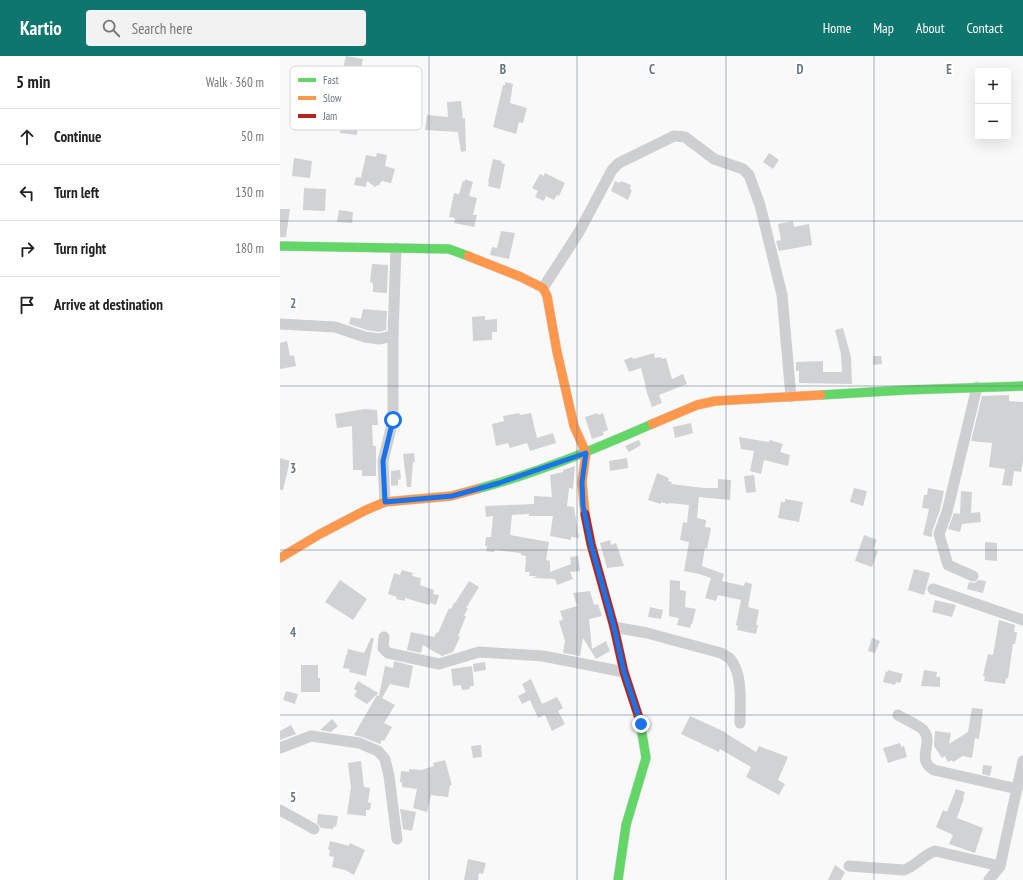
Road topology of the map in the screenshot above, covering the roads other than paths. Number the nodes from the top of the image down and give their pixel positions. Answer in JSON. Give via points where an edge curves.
{"nodes":[{"id":1,"x":280,"y":246,"type":"edge"},
{"id":2,"x":396,"y":248,"type":"junction"},
{"id":3,"x":543,"y":288,"type":"junction"},
{"id":4,"x":280,"y":324,"type":"edge"},
{"id":5,"x":393,"y":336,"type":"junction"},
{"id":6,"x":1023,"y":386,"type":"edge"},
{"id":7,"x":977,"y":387,"type":"junction"},
{"id":8,"x":791,"y":398,"type":"junction"},
{"id":9,"x":586,"y":453,"type":"junction"},
{"id":10,"x":385,"y":502,"type":"junction"},
{"id":11,"x":280,"y":558,"type":"edge"},
{"id":12,"x":973,"y":576,"type":"dead end"},
{"id":13,"x":933,"y":589,"type":"dead end"},
{"id":14,"x":1023,"y":620,"type":"edge"},
{"id":15,"x":614,"y":627,"type":"junction"},
{"id":16,"x":384,"y":637,"type":"dead end"},
{"id":17,"x":624,"y":672,"type":"junction"},
{"id":18,"x":898,"y":715,"type":"dead end"},
{"id":19,"x":740,"y":723,"type":"dead end"},
{"id":20,"x":280,"y":748,"type":"edge"},
{"id":21,"x":1023,"y":761,"type":"edge"},
{"id":22,"x":1017,"y":789,"type":"junction"},
{"id":23,"x":280,"y":810,"type":"edge"},
{"id":24,"x":314,"y":829,"type":"dead end"},
{"id":25,"x":397,"y":839,"type":"dead end"},
{"id":26,"x":849,"y":866,"type":"dead end"},
{"id":27,"x":1000,"y":866,"type":"junction"},
{"id":28,"x":618,"y":880,"type":"edge"},
{"id":29,"x":988,"y":880,"type":"edge"}],
"edges":[{"from":1,"to":2,"type":"street"},
{"from":2,"to":3,"type":"street","via":[[449,249],[522,277]]},
{"from":2,"to":5,"type":"street"},
{"from":3,"to":8,"type":"street","via":[[579,232],[612,170],[619,163],[674,136],[685,137],[714,159],[743,169],[749,175],[760,205],[782,294]]},
{"from":3,"to":9,"type":"street","via":[[547,296],[574,426]]},
{"from":4,"to":5,"type":"street","via":[[335,327],[379,339]]},
{"from":5,"to":10,"type":"street","via":[[393,420],[383,461]]},
{"from":6,"to":7,"type":"street"},
{"from":7,"to":8,"type":"street"},
{"from":7,"to":12,"type":"street","via":[[939,534],[948,565]]},
{"from":8,"to":9,"type":"street","via":[[715,401],[697,405]]},
{"from":9,"to":10,"type":"street","via":[[452,496]]},
{"from":9,"to":15,"type":"street","via":[[582,482],[583,506]]},
{"from":10,"to":11,"type":"street","via":[[320,534]]},
{"from":13,"to":14,"type":"street"},
{"from":15,"to":17,"type":"street"},
{"from":15,"to":19,"type":"street","via":[[714,651],[730,659],[736,668],[739,686]]},
{"from":16,"to":17,"type":"street","via":[[383,648],[388,653],[439,664],[479,652],[543,656]]},
{"from":17,"to":28,"type":"street","via":[[641,724],[646,758],[626,825]]},
{"from":18,"to":22,"type":"street","via":[[924,730],[927,737],[927,766],[934,770]]},
{"from":20,"to":25,"type":"street","via":[[311,736],[359,743],[378,751],[385,759],[389,776]]},
{"from":21,"to":22,"type":"street"},
{"from":22,"to":27,"type":"street"},
{"from":23,"to":24,"type":"street"},
{"from":26,"to":27,"type":"street","via":[[904,870],[935,852]]},
{"from":27,"to":29,"type":"street"}]}
